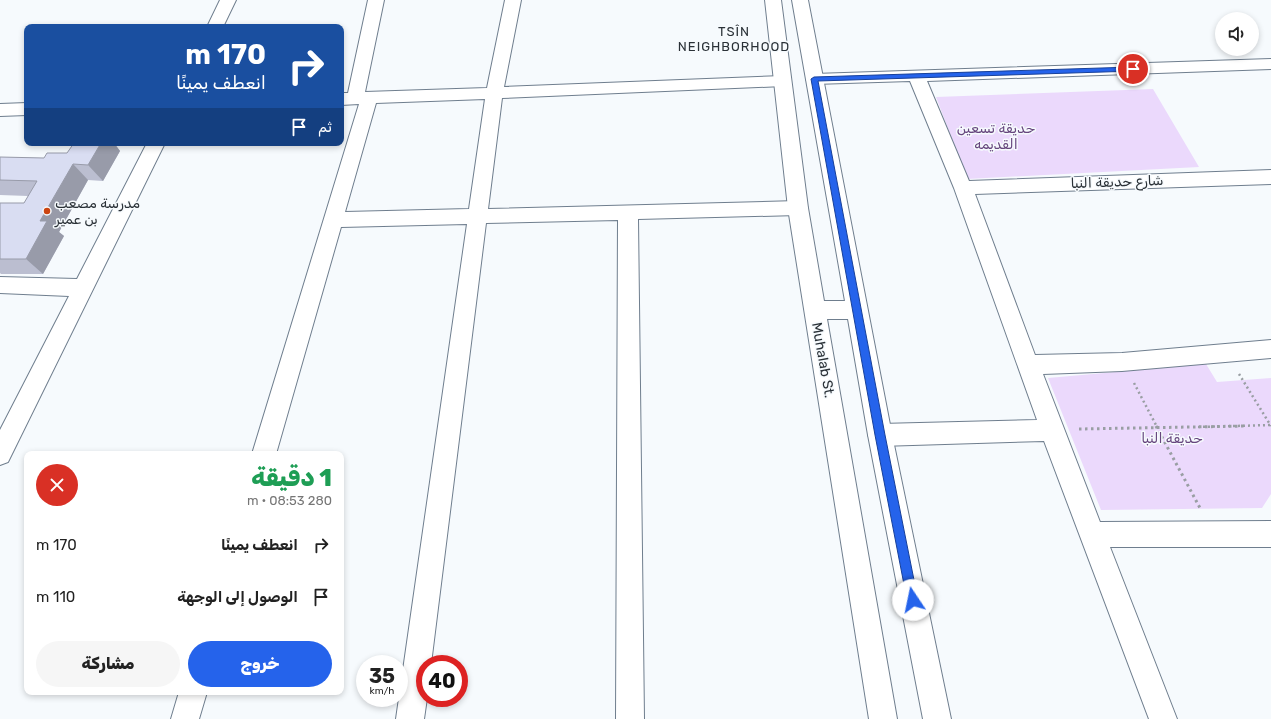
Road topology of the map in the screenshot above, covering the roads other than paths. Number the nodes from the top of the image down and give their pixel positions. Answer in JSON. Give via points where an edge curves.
{"nodes":[{"id":1,"x":228,"y":0,"type":"edge"},
{"id":2,"x":376,"y":0,"type":"edge"},
{"id":3,"x":513,"y":0,"type":"edge"},
{"id":4,"x":773,"y":0,"type":"edge"},
{"id":5,"x":800,"y":0,"type":"edge"},
{"id":6,"x":216,"y":24,"type":"edge"},
{"id":7,"x":1271,"y":64,"type":"edge"},
{"id":8,"x":917,"y":77,"type":"junction"},
{"id":9,"x":814,"y":79,"type":"junction"},
{"id":10,"x":783,"y":80,"type":"junction"},
{"id":11,"x":494,"y":93,"type":"junction"},
{"id":12,"x":355,"y":99,"type":"edge"},
{"id":13,"x":24,"y":109,"type":"edge"},
{"id":14,"x":2,"y":113,"type":"edge"},
{"id":15,"x":154,"y":146,"type":"edge"},
{"id":16,"x":1271,"y":177,"type":"edge"},
{"id":17,"x":963,"y":188,"type":"junction"},
{"id":18,"x":798,"y":208,"type":"junction"},
{"id":19,"x":628,"y":213,"type":"junction"},
{"id":20,"x":477,"y":216,"type":"junction"},
{"id":21,"x":333,"y":220,"type":"junction"},
{"id":22,"x":0,"y":285,"type":"edge"},
{"id":23,"x":83,"y":288,"type":"junction"},
{"id":24,"x":814,"y":310,"type":"junction"},
{"id":25,"x":857,"y":310,"type":"junction"},
{"id":26,"x":1271,"y":349,"type":"edge"},
{"id":27,"x":1029,"y":365,"type":"junction"},
{"id":28,"x":1052,"y":430,"type":"junction"},
{"id":29,"x":880,"y":435,"type":"junction"},
{"id":30,"x":265,"y":451,"type":"edge"},
{"id":31,"x":0,"y":454,"type":"edge"},
{"id":32,"x":1271,"y":534,"type":"edge"},
{"id":33,"x":1092,"y":535,"type":"junction"},
{"id":34,"x":192,"y":695,"type":"edge"},
{"id":35,"x":185,"y":719,"type":"edge"},
{"id":36,"x":410,"y":719,"type":"edge"},
{"id":37,"x":630,"y":719,"type":"edge"},
{"id":38,"x":883,"y":719,"type":"edge"},
{"id":39,"x":936,"y":719,"type":"edge"},
{"id":40,"x":1163,"y":719,"type":"edge"}],
"edges":[{"from":1,"to":6,"type":"street"},
{"from":2,"to":12,"type":"street"},
{"from":3,"to":11,"type":"street"},
{"from":4,"to":10,"type":"street","name":"Muhalab St."},
{"from":5,"to":9,"type":"street"},
{"from":7,"to":8,"type":"street"},
{"from":8,"to":9,"type":"street"},
{"from":8,"to":17,"type":"street"},
{"from":9,"to":25,"type":"street"},
{"from":10,"to":11,"type":"street"},
{"from":10,"to":18,"type":"street","name":"Muhalab St."},
{"from":11,"to":12,"type":"street"},
{"from":11,"to":20,"type":"street"},
{"from":12,"to":21,"type":"street"},
{"from":13,"to":14,"type":"street"},
{"from":15,"to":23,"type":"street"},
{"from":16,"to":17,"type":"street","name":"شارع حديقة النبا"},
{"from":17,"to":27,"type":"street"},
{"from":18,"to":19,"type":"street"},
{"from":18,"to":24,"type":"street","name":"Muhalab St."},
{"from":19,"to":20,"type":"street"},
{"from":19,"to":37,"type":"street"},
{"from":20,"to":21,"type":"street"},
{"from":20,"to":36,"type":"street"},
{"from":21,"to":30,"type":"street"},
{"from":22,"to":23,"type":"street"},
{"from":23,"to":31,"type":"street"},
{"from":24,"to":25,"type":"street"},
{"from":24,"to":38,"type":"street","name":"Muhalab St."},
{"from":25,"to":29,"type":"street"},
{"from":26,"to":27,"type":"street","via":[[1122,362]]},
{"from":27,"to":28,"type":"street"},
{"from":28,"to":29,"type":"street"},
{"from":28,"to":33,"type":"street"},
{"from":29,"to":39,"type":"street"},
{"from":32,"to":33,"type":"street"},
{"from":33,"to":40,"type":"street"},
{"from":34,"to":35,"type":"street"}]}
